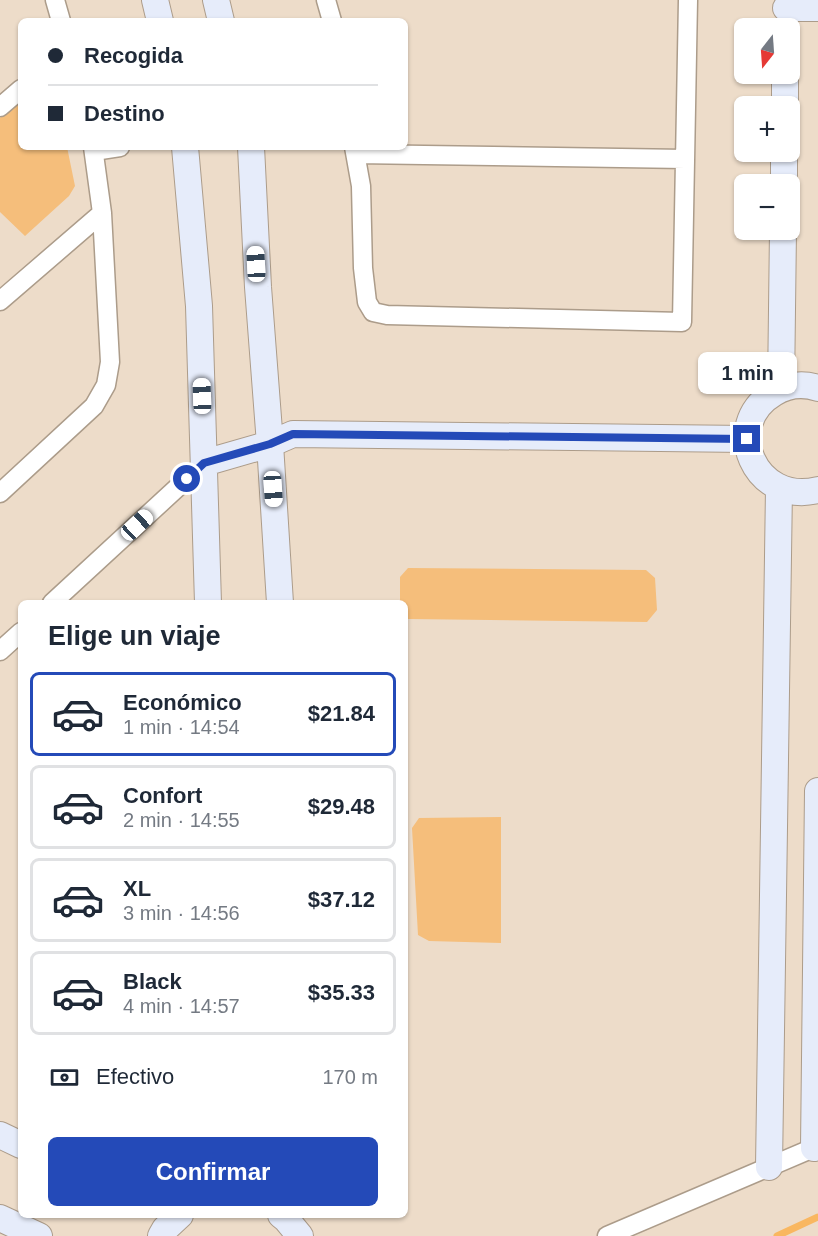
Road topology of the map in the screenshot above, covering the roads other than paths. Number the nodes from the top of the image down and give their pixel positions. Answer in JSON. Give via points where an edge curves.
{"nodes":[{"id":1,"x":55,"y":0,"type":"edge"},
{"id":2,"x":155,"y":0,"type":"edge"},
{"id":3,"x":216,"y":0,"type":"edge"},
{"id":4,"x":326,"y":0,"type":"edge"},
{"id":5,"x":688,"y":0,"type":"edge"},
{"id":6,"x":818,"y":8,"type":"edge"},
{"id":7,"x":786,"y":12,"type":"edge"},
{"id":8,"x":60,"y":18,"type":"edge"},
{"id":9,"x":159,"y":18,"type":"edge"},
{"id":10,"x":220,"y":18,"type":"edge"},
{"id":11,"x":331,"y":18,"type":"edge"},
{"id":12,"x":18,"y":91,"type":"edge"},
{"id":13,"x":0,"y":108,"type":"edge"},
{"id":14,"x":93,"y":150,"type":"edge"},
{"id":15,"x":184,"y":150,"type":"edge"},
{"id":16,"x":250,"y":150,"type":"edge"},
{"id":17,"x":355,"y":150,"type":"edge"},
{"id":18,"x":685,"y":159,"type":"junction"},
{"id":19,"x":102,"y":213,"type":"junction"},
{"id":20,"x":783,"y":240,"type":"edge"},
{"id":21,"x":0,"y":301,"type":"edge"},
{"id":22,"x":818,"y":388,"type":"edge"},
{"id":23,"x":781,"y":389,"type":"junction"},
{"id":24,"x":747,"y":439,"type":"junction"},
{"id":25,"x":270,"y":444,"type":"junction"},
{"id":26,"x":204,"y":463,"type":"junction"},
{"id":27,"x":779,"y":488,"type":"junction"},
{"id":28,"x":818,"y":490,"type":"edge"},
{"id":29,"x":0,"y":493,"type":"edge"},
{"id":30,"x":55,"y":600,"type":"edge"},
{"id":31,"x":208,"y":600,"type":"edge"},
{"id":32,"x":280,"y":600,"type":"edge"},
{"id":33,"x":18,"y":635,"type":"edge"},
{"id":34,"x":0,"y":651,"type":"edge"},
{"id":35,"x":818,"y":791,"type":"edge"},
{"id":36,"x":0,"y":1135,"type":"edge"},
{"id":37,"x":18,"y":1144,"type":"edge"},
{"id":38,"x":816,"y":1147,"type":"edge"},
{"id":39,"x":770,"y":1167,"type":"junction"},
{"id":40,"x":0,"y":1218,"type":"edge"},
{"id":41,"x":39,"y":1236,"type":"edge"},
{"id":42,"x":607,"y":1236,"type":"edge"}],
"edges":[{"from":1,"to":8,"type":"street"},
{"from":2,"to":9,"type":"street"},
{"from":3,"to":10,"type":"street"},
{"from":4,"to":11,"type":"street"},
{"from":5,"to":18,"type":"street"},
{"from":6,"to":7,"type":"street"},
{"from":12,"to":13,"type":"street"},
{"from":14,"to":19,"type":"street"},
{"from":15,"to":26,"type":"street","via":[[199,306]]},
{"from":16,"to":25,"type":"street"},
{"from":17,"to":18,"type":"street"},
{"from":17,"to":18,"type":"street","via":[[361,186],[367,302],[373,312],[387,315],[682,322]]},
{"from":19,"to":21,"type":"street"},
{"from":19,"to":29,"type":"street","via":[[110,362],[106,385],[94,406]]},
{"from":20,"to":23,"type":"street"},
{"from":22,"to":23,"type":"street","via":[[795,385]]},
{"from":23,"to":24,"type":"street","via":[[756,409]]},
{"from":24,"to":25,"type":"street","via":[[293,434]]},
{"from":24,"to":27,"type":"street","via":[[756,468]]},
{"from":25,"to":26,"type":"street"},
{"from":25,"to":32,"type":"street"},
{"from":26,"to":30,"type":"street"},
{"from":26,"to":31,"type":"street"},
{"from":27,"to":28,"type":"street","via":[[808,493]]},
{"from":27,"to":39,"type":"street"},
{"from":33,"to":34,"type":"street"},
{"from":35,"to":38,"type":"street"},
{"from":36,"to":37,"type":"street"},
{"from":38,"to":39,"type":"street"},
{"from":39,"to":42,"type":"street"},
{"from":40,"to":41,"type":"street"}]}
